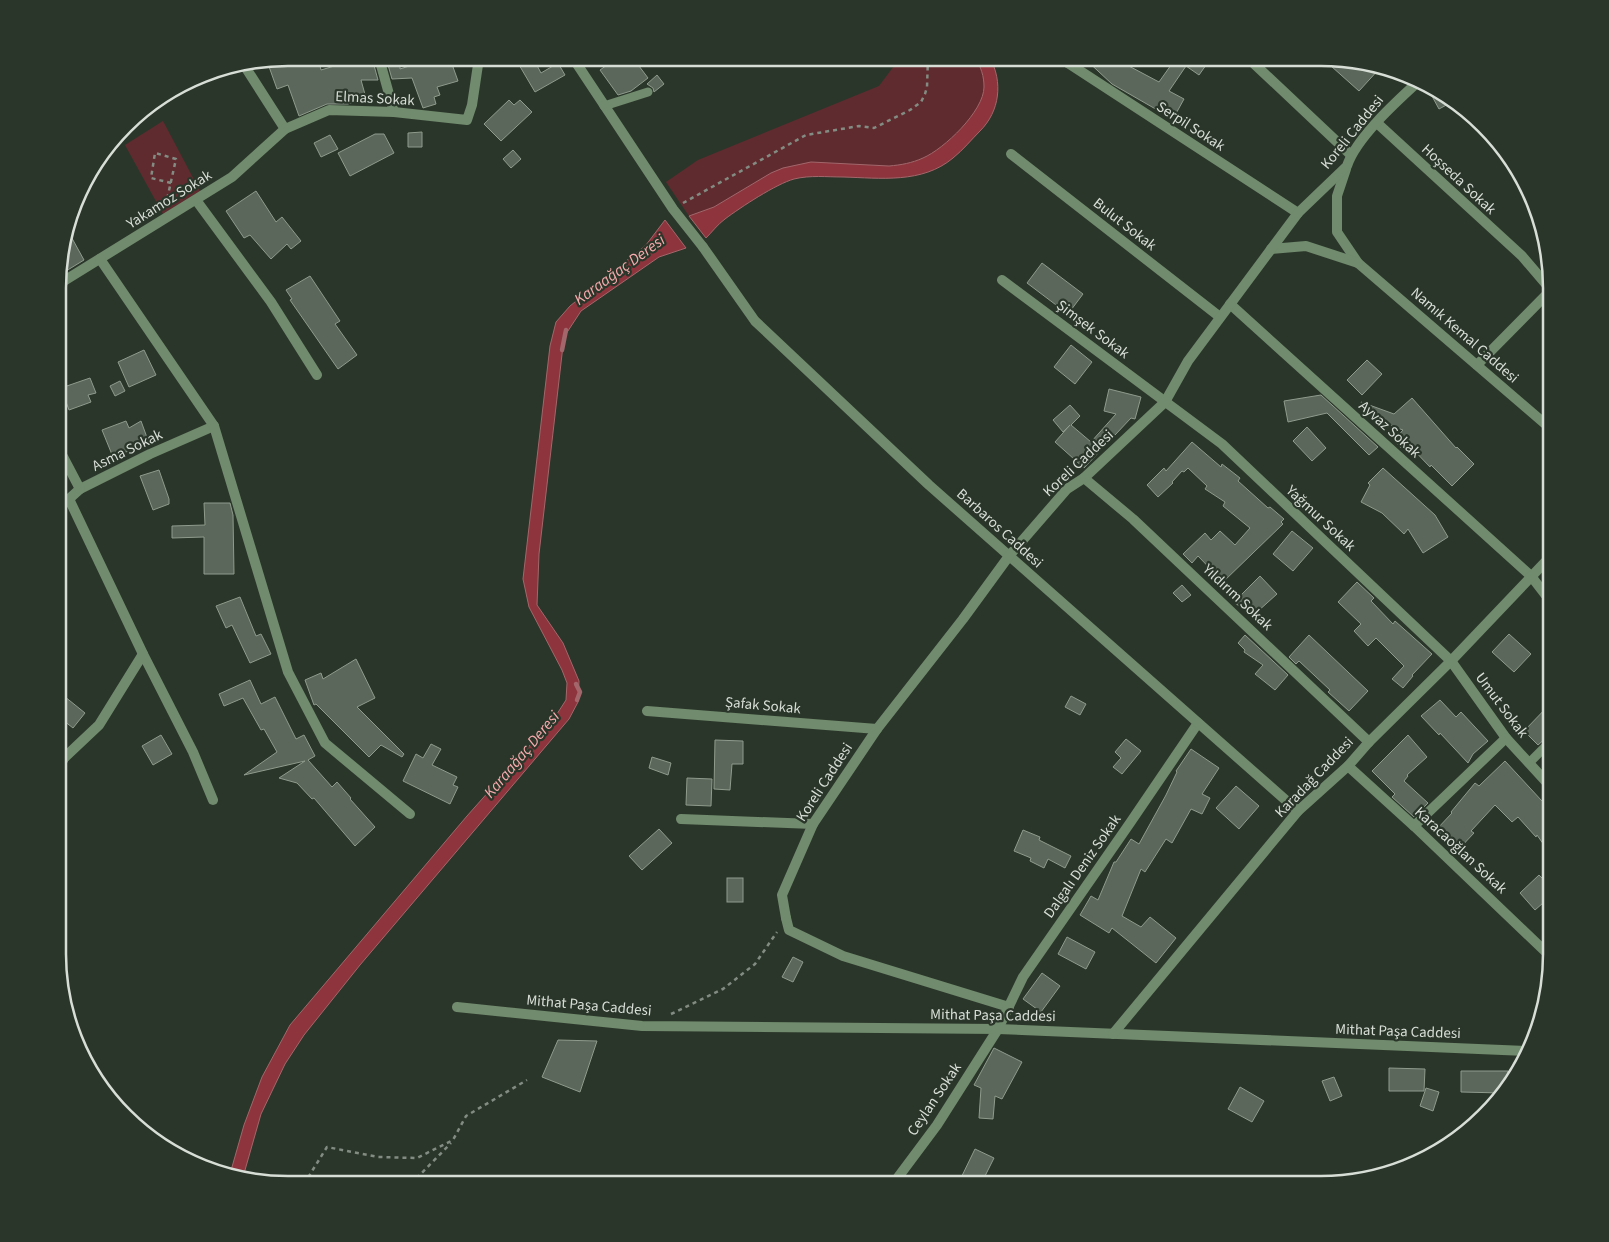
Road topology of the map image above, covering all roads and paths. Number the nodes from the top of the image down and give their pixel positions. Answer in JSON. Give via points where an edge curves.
{"nodes":[{"id":1,"x":381,"y":66,"type":"edge"},
{"id":2,"x":478,"y":66,"type":"edge"},
{"id":3,"x":578,"y":66,"type":"edge"},
{"id":4,"x":928,"y":66,"type":"edge"},
{"id":5,"x":1078,"y":66,"type":"edge"},
{"id":6,"x":1256,"y":66,"type":"edge"},
{"id":7,"x":248,"y":70,"type":"edge"},
{"id":8,"x":1413,"y":86,"type":"edge"},
{"id":9,"x":648,"y":92,"type":"dead end"},
{"id":10,"x":604,"y":106,"type":"junction"},
{"id":11,"x":394,"y":112,"type":"junction"},
{"id":12,"x":1376,"y":123,"type":"junction"},
{"id":13,"x":285,"y":129,"type":"junction"},
{"id":14,"x":1012,"y":154,"type":"dead end"},
{"id":15,"x":1349,"y":161,"type":"junction"},
{"id":16,"x":171,"y":183,"type":"junction"},
{"id":17,"x":196,"y":200,"type":"junction"},
{"id":18,"x":183,"y":208,"type":"junction"},
{"id":19,"x":675,"y":213,"type":"junction"},
{"id":20,"x":1298,"y":213,"type":"junction"},
{"id":21,"x":1271,"y":249,"type":"junction"},
{"id":22,"x":100,"y":259,"type":"junction"},
{"id":23,"x":1358,"y":263,"type":"junction"},
{"id":24,"x":1542,"y":279,"type":"edge"},
{"id":25,"x":67,"y":280,"type":"edge"},
{"id":26,"x":1002,"y":280,"type":"dead end"},
{"id":27,"x":1543,"y":299,"type":"edge"},
{"id":28,"x":1230,"y":304,"type":"junction"},
{"id":29,"x":1220,"y":317,"type":"junction"},
{"id":30,"x":1477,"y":365,"type":"junction"},
{"id":31,"x":317,"y":375,"type":"dead end"},
{"id":32,"x":1166,"y":402,"type":"junction"},
{"id":33,"x":1543,"y":422,"type":"edge"},
{"id":34,"x":214,"y":426,"type":"junction"},
{"id":35,"x":66,"y":463,"type":"edge"},
{"id":36,"x":1084,"y":478,"type":"junction"},
{"id":37,"x":80,"y":489,"type":"junction"},
{"id":38,"x":69,"y":499,"type":"junction"},
{"id":39,"x":66,"y":502,"type":"edge"},
{"id":40,"x":1009,"y":556,"type":"junction"},
{"id":41,"x":1543,"y":564,"type":"edge"},
{"id":42,"x":1531,"y":576,"type":"junction"},
{"id":43,"x":1543,"y":592,"type":"edge"},
{"id":44,"x":143,"y":654,"type":"junction"},
{"id":45,"x":1451,"y":661,"type":"junction"},
{"id":46,"x":648,"y":711,"type":"dead end"},
{"id":47,"x":1198,"y":723,"type":"junction"},
{"id":48,"x":877,"y":729,"type":"junction"},
{"id":49,"x":1506,"y":738,"type":"junction"},
{"id":50,"x":1369,"y":742,"type":"junction"},
{"id":51,"x":1543,"y":749,"type":"edge"},
{"id":52,"x":66,"y":754,"type":"edge"},
{"id":53,"x":1529,"y":763,"type":"junction"},
{"id":54,"x":1348,"y":766,"type":"junction"},
{"id":55,"x":1543,"y":779,"type":"edge"},
{"id":56,"x":213,"y":800,"type":"dead end"},
{"id":57,"x":1298,"y":811,"type":"junction"},
{"id":58,"x":410,"y":814,"type":"dead end"},
{"id":59,"x":681,"y":819,"type":"dead end"},
{"id":60,"x":813,"y":824,"type":"junction"},
{"id":61,"x":1414,"y":826,"type":"junction"},
{"id":62,"x":786,"y":918,"type":"junction"},
{"id":63,"x":1543,"y":949,"type":"edge"},
{"id":64,"x":457,"y":1007,"type":"dead end"},
{"id":65,"x":1009,"y":1007,"type":"junction"},
{"id":66,"x":666,"y":1016,"type":"dead end"},
{"id":67,"x":998,"y":1029,"type":"junction"},
{"id":68,"x":1113,"y":1034,"type":"junction"},
{"id":69,"x":1521,"y":1051,"type":"edge"},
{"id":70,"x":527,"y":1080,"type":"dead end"},
{"id":71,"x":453,"y":1140,"type":"junction"},
{"id":72,"x":309,"y":1176,"type":"edge"},
{"id":73,"x":419,"y":1176,"type":"edge"},
{"id":74,"x":899,"y":1176,"type":"edge"}],
"edges":[{"from":1,"to":11,"type":"street"},
{"from":2,"to":11,"type":"street","name":"Elmas Sokak","via":[[467,120]]},
{"from":3,"to":10,"type":"street","name":"Barbaros Caddesi"},
{"from":4,"to":19,"type":"path","via":[[925,94],[921,102],[910,110],[874,128],[859,126],[806,135]]},
{"from":5,"to":20,"type":"street","name":"Serpil Sokak"},
{"from":6,"to":15,"type":"street"},
{"from":7,"to":13,"type":"street"},
{"from":8,"to":12,"type":"street","name":"Koreli Caddesi"},
{"from":9,"to":10,"type":"lane"},
{"from":10,"to":19,"type":"street","name":"Barbaros Caddesi"},
{"from":11,"to":13,"type":"street","name":"Elmas Sokak","via":[[329,110]]},
{"from":12,"to":15,"type":"street","name":"Koreli Caddesi"},
{"from":12,"to":24,"type":"street","name":"Hoşseda Sokak","via":[[1522,256]]},
{"from":13,"to":17,"type":"street","name":"Yakamoz Sokak","via":[[232,178]]},
{"from":14,"to":29,"type":"street","name":"Bulut Sokak"},
{"from":15,"to":20,"type":"street","name":"Koreli Caddesi"},
{"from":15,"to":23,"type":"street","via":[[1337,196],[1337,232]]},
{"from":16,"to":16,"type":"path","via":[[176,159],[156,153],[151,178]]},
{"from":16,"to":18,"type":"path","via":[[168,195]]},
{"from":17,"to":18,"type":"street","name":"Yakamoz Sokak"},
{"from":17,"to":31,"type":"street","via":[[271,302]]},
{"from":18,"to":22,"type":"street","name":"Yakamoz Sokak"},
{"from":19,"to":40,"type":"street","name":"Barbaros Caddesi","via":[[754,321]]},
{"from":20,"to":21,"type":"street","name":"Koreli Caddesi"},
{"from":21,"to":23,"type":"street","via":[[1306,246]]},
{"from":21,"to":28,"type":"street","name":"Koreli Caddesi"},
{"from":22,"to":25,"type":"street","name":"Yakamoz Sokak"},
{"from":22,"to":34,"type":"street"},
{"from":23,"to":30,"type":"street","name":"Namık Kemal Caddesi"},
{"from":26,"to":32,"type":"street","name":"Şimşek Sokak"},
{"from":27,"to":30,"type":"street"},
{"from":28,"to":29,"type":"street","name":"Koreli Caddesi"},
{"from":28,"to":42,"type":"street","name":"Ayvaz Sokak"},
{"from":29,"to":32,"type":"street","name":"Koreli Caddesi","via":[[1188,361]]},
{"from":30,"to":33,"type":"street","name":"Namık Kemal Caddesi"},
{"from":32,"to":36,"type":"street","name":"Koreli Caddesi"},
{"from":32,"to":45,"type":"street","name":"Yağmur Sokak","via":[[1222,444]]},
{"from":34,"to":37,"type":"street","name":"Asma Sokak"},
{"from":34,"to":58,"type":"street","via":[[288,672],[325,743]]},
{"from":35,"to":37,"type":"street"},
{"from":36,"to":40,"type":"street","name":"Koreli Caddesi","via":[[1067,489]]},
{"from":36,"to":50,"type":"street","name":"Yıldırım Sokak","via":[[1133,519]]},
{"from":37,"to":38,"type":"street","name":"Asma Sokak"},
{"from":38,"to":39,"type":"street","name":"Asma Sokak"},
{"from":38,"to":44,"type":"street"},
{"from":40,"to":47,"type":"street","name":"Barbaros Caddesi"},
{"from":40,"to":48,"type":"street","name":"Koreli Caddesi"},
{"from":41,"to":42,"type":"street","name":"Karadağ Caddesi"},
{"from":42,"to":43,"type":"street","name":"Ayvaz Sokak"},
{"from":42,"to":45,"type":"street","name":"Karadağ Caddesi"},
{"from":44,"to":52,"type":"street","via":[[99,726]]},
{"from":44,"to":56,"type":"street","via":[[193,752]]},
{"from":45,"to":49,"type":"street","name":"Umut Sokak"},
{"from":45,"to":50,"type":"street","name":"Karadağ Caddesi"},
{"from":46,"to":48,"type":"street","name":"Şafak Sokak"},
{"from":47,"to":57,"type":"street","name":"Barbaros Caddesi"},
{"from":47,"to":65,"type":"street","name":"Dalgalı Deniz Sokak","via":[[1023,977]]},
{"from":48,"to":60,"type":"street","name":"Koreli Caddesi"},
{"from":49,"to":53,"type":"street","name":"Umut Sokak"},
{"from":49,"to":61,"type":"street"},
{"from":50,"to":54,"type":"street","name":"Karadağ Caddesi"},
{"from":51,"to":53,"type":"lane"},
{"from":53,"to":55,"type":"street","name":"Umut Sokak"},
{"from":54,"to":57,"type":"street","name":"Karadağ Caddesi"},
{"from":54,"to":61,"type":"street","name":"Karacaoğlan Sokak"},
{"from":57,"to":68,"type":"street","name":"Karadağ Caddesi"},
{"from":59,"to":60,"type":"street"},
{"from":60,"to":62,"type":"street","name":"Koreli Caddesi","via":[[782,895]]},
{"from":61,"to":63,"type":"street","name":"Karacaoğlan Sokak"},
{"from":62,"to":65,"type":"street","via":[[789,930],[843,956]]},
{"from":62,"to":66,"type":"path","via":[[755,964],[723,989]]},
{"from":64,"to":67,"type":"street","name":"Mithat Paşa Caddesi","via":[[642,1026]]},
{"from":65,"to":67,"type":"street","name":"Dalgalı Deniz Sokak"},
{"from":67,"to":68,"type":"street","name":"Mithat Paşa Caddesi"},
{"from":67,"to":74,"type":"street","name":"Ceylan Sokak","via":[[937,1125]]},
{"from":68,"to":69,"type":"street","name":"Mithat Paşa Caddesi"},
{"from":70,"to":71,"type":"path","via":[[466,1116]]},
{"from":71,"to":72,"type":"path","via":[[417,1158],[378,1157],[327,1147]]},
{"from":71,"to":73,"type":"path"}]}
